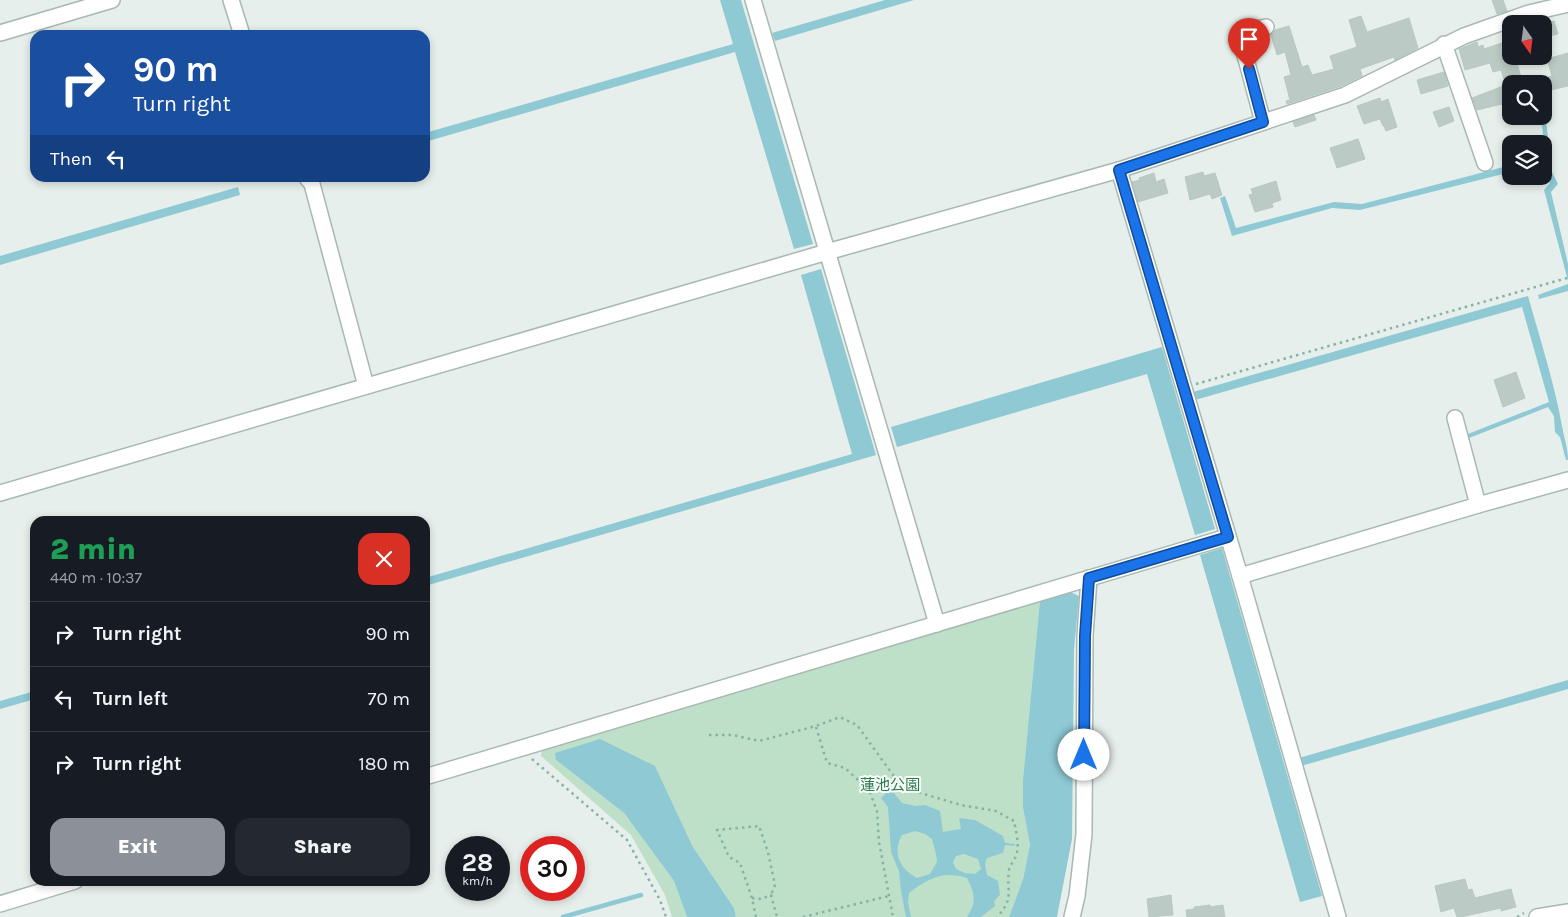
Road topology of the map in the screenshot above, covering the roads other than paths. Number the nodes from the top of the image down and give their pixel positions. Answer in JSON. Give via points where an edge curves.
{"nodes":[{"id":1,"x":112,"y":0,"type":"edge"},
{"id":2,"x":231,"y":0,"type":"edge"},
{"id":3,"x":753,"y":0,"type":"edge"},
{"id":4,"x":1568,"y":4,"type":"edge"},
{"id":5,"x":1526,"y":7,"type":"edge"},
{"id":6,"x":1266,"y":27,"type":"dead end"},
{"id":7,"x":240,"y":30,"type":"edge"},
{"id":8,"x":0,"y":33,"type":"edge"},
{"id":9,"x":1444,"y":44,"type":"junction"},
{"id":10,"x":1263,"y":122,"type":"junction"},
{"id":11,"x":1485,"y":163,"type":"dead end"},
{"id":12,"x":1119,"y":170,"type":"junction"},
{"id":13,"x":310,"y":182,"type":"edge"},
{"id":14,"x":827,"y":252,"type":"junction"},
{"id":15,"x":366,"y":386,"type":"junction"},
{"id":16,"x":1456,"y":418,"type":"dead end"},
{"id":17,"x":1568,"y":480,"type":"edge"},
{"id":18,"x":0,"y":493,"type":"edge"},
{"id":19,"x":1478,"y":505,"type":"junction"},
{"id":20,"x":1228,"y":537,"type":"junction"},
{"id":21,"x":1240,"y":576,"type":"junction"},
{"id":22,"x":1089,"y":578,"type":"junction"},
{"id":23,"x":937,"y":624,"type":"junction"},
{"id":24,"x":430,"y":775,"type":"edge"},
{"id":25,"x":59,"y":886,"type":"edge"},
{"id":26,"x":0,"y":904,"type":"edge"},
{"id":27,"x":1568,"y":912,"type":"edge"},
{"id":28,"x":1072,"y":917,"type":"edge"},
{"id":29,"x":1338,"y":917,"type":"edge"},
{"id":30,"x":1537,"y":917,"type":"edge"}],
"edges":[{"from":1,"to":8,"type":"street"},
{"from":2,"to":7,"type":"street"},
{"from":3,"to":14,"type":"street"},
{"from":4,"to":5,"type":"street"},
{"from":5,"to":9,"type":"street"},
{"from":6,"to":10,"type":"street","via":[[1239,33]]},
{"from":9,"to":10,"type":"street","via":[[1345,96]]},
{"from":9,"to":11,"type":"street"},
{"from":10,"to":12,"type":"street"},
{"from":12,"to":14,"type":"street"},
{"from":12,"to":20,"type":"street"},
{"from":13,"to":15,"type":"street"},
{"from":14,"to":15,"type":"street"},
{"from":14,"to":23,"type":"street"},
{"from":15,"to":18,"type":"street"},
{"from":16,"to":19,"type":"street"},
{"from":17,"to":19,"type":"street"},
{"from":19,"to":21,"type":"street"},
{"from":20,"to":21,"type":"street"},
{"from":20,"to":22,"type":"street"},
{"from":21,"to":29,"type":"street"},
{"from":22,"to":23,"type":"street"},
{"from":22,"to":28,"type":"street","via":[[1085,636],[1084,834]]},
{"from":23,"to":24,"type":"street"},
{"from":25,"to":26,"type":"street"},
{"from":27,"to":30,"type":"street"}]}
